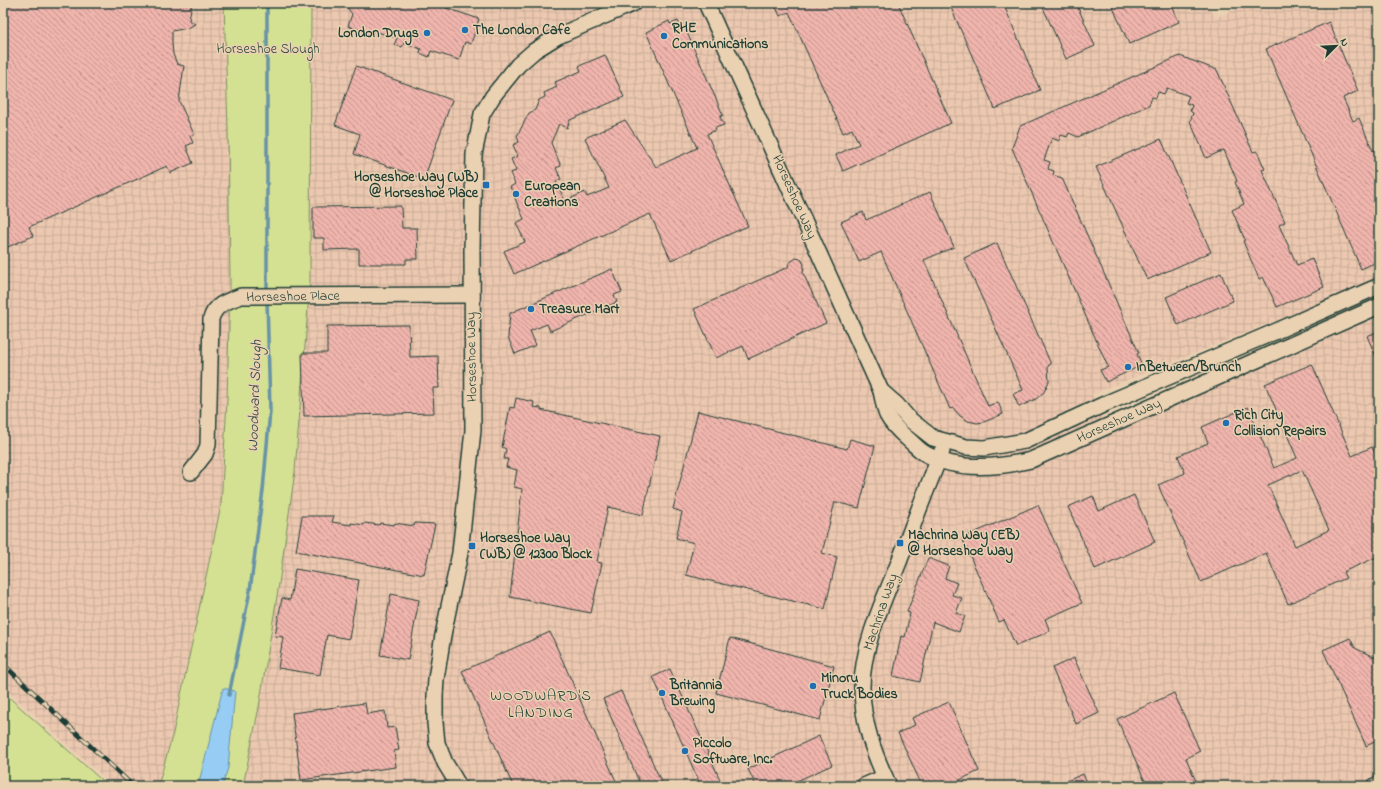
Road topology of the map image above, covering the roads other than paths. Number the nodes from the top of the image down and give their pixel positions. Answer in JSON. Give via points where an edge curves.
{"nodes":[{"id":1,"x":634,"y":3,"type":"edge"},
{"id":2,"x":706,"y":3,"type":"edge"},
{"id":3,"x":1379,"y":286,"type":"edge"},
{"id":4,"x":472,"y":295,"type":"junction"},
{"id":5,"x":1379,"y":306,"type":"edge"},
{"id":6,"x":881,"y":391,"type":"junction"},
{"id":7,"x":946,"y":443,"type":"junction"},
{"id":8,"x":939,"y":460,"type":"junction"},
{"id":9,"x":191,"y":472,"type":"dead end"},
{"id":10,"x":887,"y":781,"type":"edge"},
{"id":11,"x":1379,"y":784,"type":"edge"},
{"id":12,"x":459,"y":786,"type":"edge"},
{"id":13,"x":864,"y":786,"type":"edge"},
{"id":14,"x":1375,"y":786,"type":"edge"}],
"edges":[{"from":1,"to":4,"type":"street","name":"Horseshoe Way","via":[[558,36],[534,51],[506,79],[482,114],[474,154]]},
{"from":2,"to":6,"type":"street","name":"Horseshoe Way"},
{"from":3,"to":7,"type":"street","name":"Horseshoe Way","via":[[1025,441],[984,448]]},
{"from":4,"to":9,"type":"street","name":"Horseshoe Place","via":[[241,296],[227,301],[212,315],[208,445],[205,454]]},
{"from":4,"to":12,"type":"street","name":"Horseshoe Way","via":[[473,430],[460,553],[436,685],[437,743],[445,764]]},
{"from":5,"to":8,"type":"street","name":"Horseshoe Way","via":[[1031,460],[992,467]]},
{"from":6,"to":7,"type":"street","name":"Horseshoe Way","via":[[932,438]]},
{"from":6,"to":8,"type":"street","name":"Horseshoe Way","via":[[887,415],[904,436],[920,450]]},
{"from":7,"to":8,"type":"street","name":"Machrina Way"},
{"from":8,"to":10,"type":"street","name":"Machrina Way","via":[[879,612],[863,668],[862,693],[868,733],[875,757]]},
{"from":10,"to":13,"type":"street"},
{"from":11,"to":14,"type":"street"}]}
